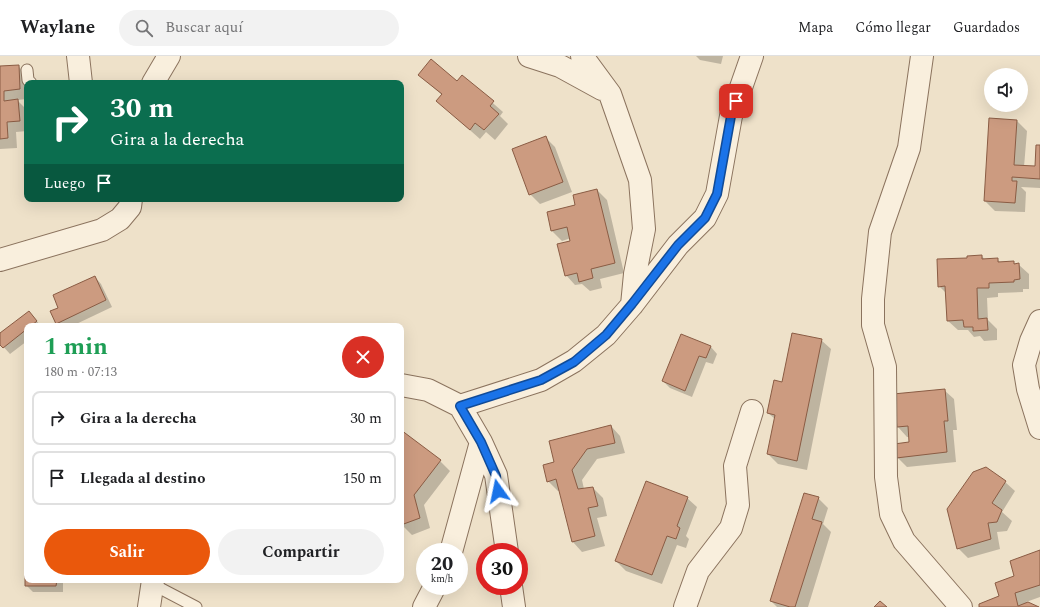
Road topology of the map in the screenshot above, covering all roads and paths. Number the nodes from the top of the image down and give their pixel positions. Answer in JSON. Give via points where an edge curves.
{"nodes":[{"id":1,"x":78,"y":56,"type":"edge"},
{"id":2,"x":168,"y":56,"type":"edge"},
{"id":3,"x":529,"y":56,"type":"edge"},
{"id":4,"x":582,"y":56,"type":"edge"},
{"id":5,"x":752,"y":56,"type":"edge"},
{"id":6,"x":922,"y":56,"type":"edge"},
{"id":7,"x":27,"y":70,"type":"dead end"},
{"id":8,"x":28,"y":80,"type":"edge"},
{"id":9,"x":81,"y":80,"type":"edge"},
{"id":10,"x":155,"y":80,"type":"edge"},
{"id":11,"x":610,"y":94,"type":"junction"},
{"id":12,"x":127,"y":202,"type":"edge"},
{"id":13,"x":0,"y":260,"type":"edge"},
{"id":14,"x":632,"y":304,"type":"junction"},
{"id":15,"x":1040,"y":321,"type":"edge"},
{"id":16,"x":404,"y":386,"type":"edge"},
{"id":17,"x":460,"y":406,"type":"junction"},
{"id":18,"x":752,"y":411,"type":"dead end"},
{"id":19,"x":1040,"y":428,"type":"edge"},
{"id":20,"x":481,"y":442,"type":"junction"},
{"id":21,"x":453,"y":543,"type":"edge"},
{"id":22,"x":506,"y":543,"type":"edge"},
{"id":23,"x":153,"y":583,"type":"edge"},
{"id":24,"x":155,"y":583,"type":"edge"},
{"id":25,"x":431,"y":595,"type":"edge"},
{"id":26,"x":512,"y":595,"type":"edge"},
{"id":27,"x":149,"y":607,"type":"edge"},
{"id":28,"x":196,"y":607,"type":"edge"},
{"id":29,"x":424,"y":607,"type":"edge"},
{"id":30,"x":514,"y":607,"type":"edge"},
{"id":31,"x":685,"y":607,"type":"edge"},
{"id":32,"x":961,"y":607,"type":"edge"}],
"edges":[{"from":1,"to":9,"type":"street"},
{"from":2,"to":10,"type":"street"},
{"from":3,"to":11,"type":"street","via":[[560,66]]},
{"from":4,"to":11,"type":"street"},
{"from":5,"to":14,"type":"street","via":[[731,116],[717,194],[705,218],[678,245]]},
{"from":6,"to":32,"type":"street","via":[[909,148],[880,232],[872,299],[873,324],[886,367],[886,477],[891,514],[904,541]]},
{"from":7,"to":8,"type":"lane"},
{"from":11,"to":14,"type":"street","via":[[640,180],[644,229]]},
{"from":12,"to":13,"type":"street","via":[[120,219],[102,230]]},
{"from":14,"to":17,"type":"street","via":[[606,335],[574,362],[541,380]]},
{"from":15,"to":19,"type":"street","via":[[1024,365],[1028,389]]},
{"from":16,"to":17,"type":"street","via":[[428,390]]},
{"from":17,"to":20,"type":"street"},
{"from":18,"to":31,"type":"street","via":[[735,466],[738,505],[731,528],[698,571]]},
{"from":20,"to":21,"type":"street"},
{"from":20,"to":22,"type":"street","via":[[496,476]]},
{"from":23,"to":27,"type":"street"},
{"from":24,"to":28,"type":"lane"},
{"from":25,"to":29,"type":"street"},
{"from":26,"to":30,"type":"street"}]}
